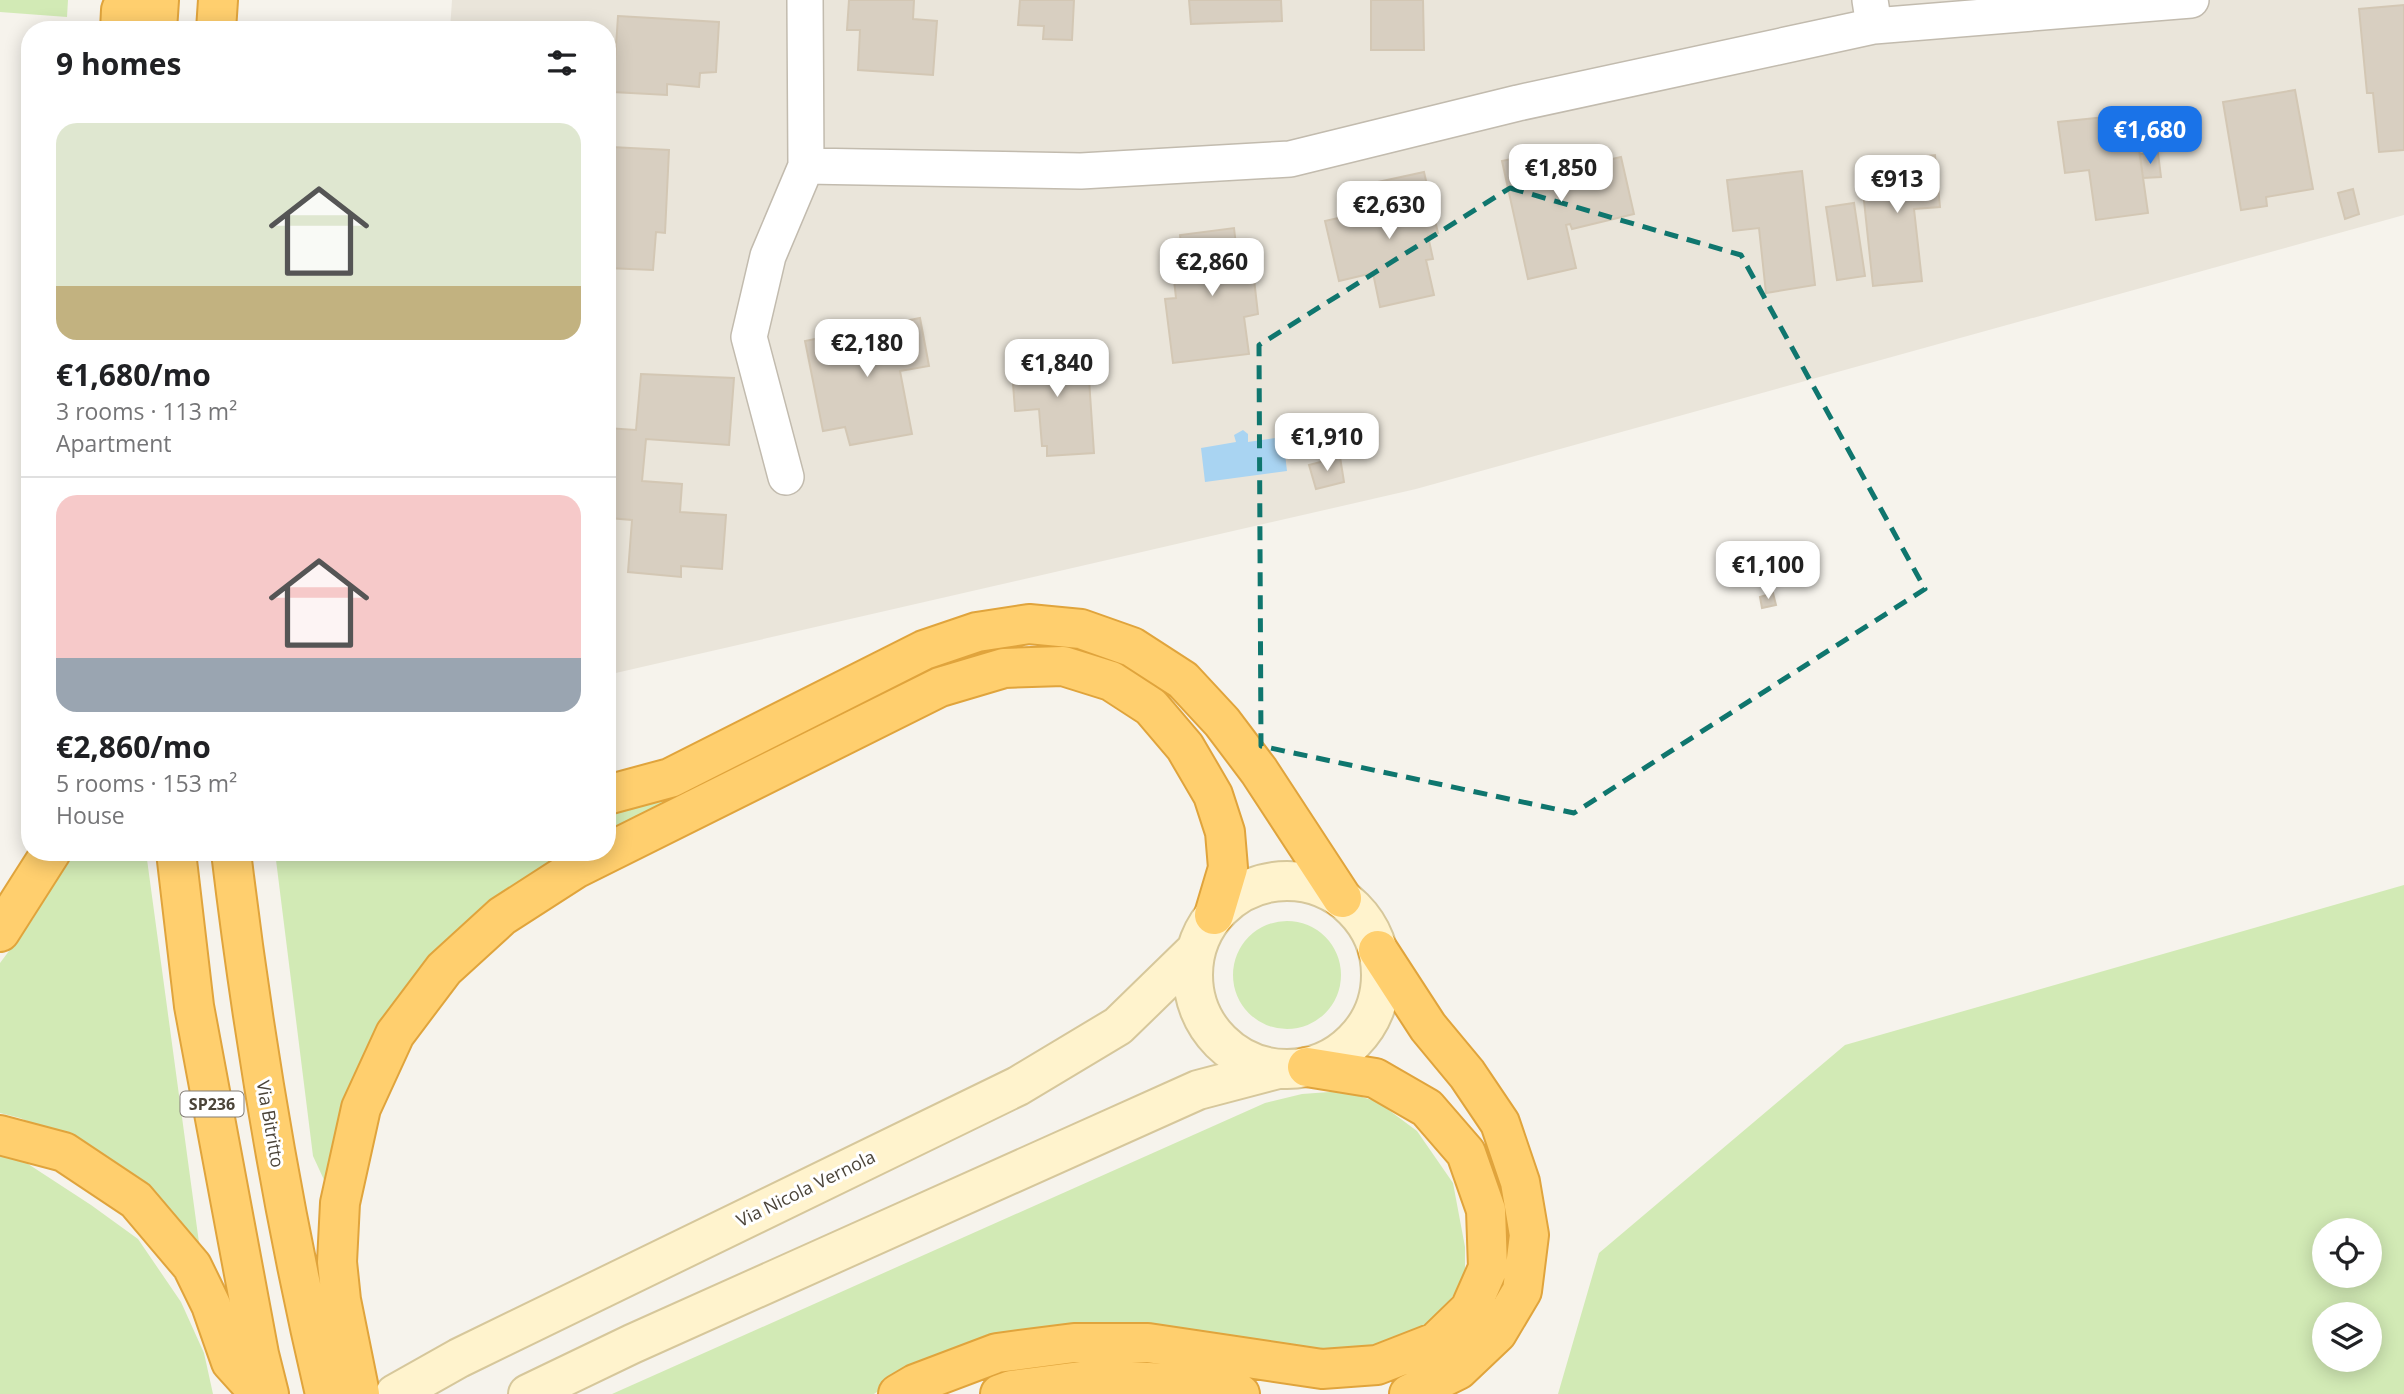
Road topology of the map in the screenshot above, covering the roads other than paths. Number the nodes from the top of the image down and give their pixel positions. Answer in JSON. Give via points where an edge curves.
{"nodes":[{"id":1,"x":125,"y":0,"type":"edge"},
{"id":2,"x":159,"y":0,"type":"edge"},
{"id":3,"x":218,"y":0,"type":"edge"},
{"id":4,"x":238,"y":0,"type":"edge"},
{"id":5,"x":805,"y":0,"type":"edge"},
{"id":6,"x":2191,"y":0,"type":"edge"},
{"id":7,"x":1872,"y":13,"type":"edge"},
{"id":8,"x":120,"y":21,"type":"edge"},
{"id":9,"x":158,"y":21,"type":"edge"},
{"id":10,"x":217,"y":21,"type":"edge"},
{"id":11,"x":237,"y":21,"type":"edge"},
{"id":12,"x":806,"y":166,"type":"junction"},
{"id":13,"x":786,"y":477,"type":"dead end"},
{"id":14,"x":616,"y":793,"type":"edge"},
{"id":15,"x":616,"y":849,"type":"edge"},
{"id":16,"x":45,"y":861,"type":"edge"},
{"id":17,"x":177,"y":861,"type":"edge"},
{"id":18,"x":232,"y":861,"type":"edge"},
{"id":19,"x":591,"y":861,"type":"edge"},
{"id":20,"x":1342,"y":898,"type":"junction"},
{"id":21,"x":1214,"y":915,"type":"junction"},
{"id":22,"x":0,"y":932,"type":"edge"},
{"id":23,"x":1378,"y":950,"type":"junction"},
{"id":24,"x":1195,"y":951,"type":"junction"},
{"id":25,"x":1292,"y":1068,"type":"junction"},
{"id":26,"x":0,"y":1135,"type":"edge"},
{"id":27,"x":245,"y":1358,"type":"junction"},
{"id":28,"x":260,"y":1394,"type":"edge"},
{"id":29,"x":269,"y":1394,"type":"edge"},
{"id":30,"x":325,"y":1394,"type":"edge"},
{"id":31,"x":360,"y":1394,"type":"edge"},
{"id":32,"x":395,"y":1394,"type":"edge"},
{"id":33,"x":528,"y":1394,"type":"edge"},
{"id":34,"x":898,"y":1394,"type":"edge"},
{"id":35,"x":1000,"y":1394,"type":"edge"},
{"id":36,"x":1240,"y":1394,"type":"edge"},
{"id":37,"x":1409,"y":1394,"type":"edge"}],
"edges":[{"from":1,"to":8,"type":"highway"},
{"from":2,"to":9,"type":"highway"},
{"from":3,"to":10,"type":"highway"},
{"from":4,"to":11,"type":"highway"},
{"from":5,"to":12,"type":"street"},
{"from":6,"to":7,"type":"street"},
{"from":7,"to":12,"type":"street","via":[[1290,159],[1081,171]]},
{"from":12,"to":13,"type":"street","via":[[768,256],[749,337]]},
{"from":14,"to":20,"type":"highway","via":[[670,778],[924,650],[977,632],[1029,624],[1081,629],[1132,648],[1182,680],[1223,722]]},
{"from":15,"to":21,"type":"highway","via":[[940,687],[1004,668],[1063,666],[1111,681],[1151,707],[1185,747],[1213,795],[1225,832],[1228,868]]},
{"from":16,"to":22,"type":"highway"},
{"from":17,"to":27,"type":"highway","number":"SP236"},
{"from":18,"to":30,"type":"highway","name":"Via Bitritto","number":"SP236","via":[[248,995],[284,1209]]},
{"from":19,"to":31,"type":"highway","via":[[502,916],[444,969],[395,1034],[361,1108],[340,1203],[337,1262]]},
{"from":20,"to":21,"type":"main road","via":[[1317,886],[1289,881],[1261,885],[1235,897]]},
{"from":20,"to":23,"type":"main road","via":[[1364,921]]},
{"from":21,"to":24,"type":"main road"},
{"from":23,"to":25,"type":"main road","via":[[1381,981],[1374,1010],[1359,1036],[1336,1056]]},
{"from":23,"to":37,"type":"highway","via":[[1428,1027],[1500,1123],[1520,1182],[1529,1235],[1521,1291],[1497,1333],[1458,1370]]},
{"from":24,"to":25,"type":"main road","via":[[1192,984],[1201,1015],[1220,1042],[1246,1060]]},
{"from":24,"to":32,"type":"main road","name":"Via Nicola Vernola","via":[[1118,1026],[1018,1086],[459,1358]]},
{"from":25,"to":33,"type":"main road","via":[[1198,1090]]},
{"from":25,"to":34,"type":"highway","via":[[1375,1079],[1427,1108],[1466,1153],[1486,1210],[1488,1268],[1470,1309],[1436,1342],[1377,1365],[1322,1369],[1148,1343],[1074,1343],[997,1353]]},
{"from":26,"to":27,"type":"highway","via":[[64,1152],[136,1200],[192,1266]]},
{"from":27,"to":28,"type":"highway"},
{"from":27,"to":29,"type":"highway","number":"SP236"},
{"from":35,"to":36,"type":"highway","via":[[1096,1379],[1200,1385]]}]}
